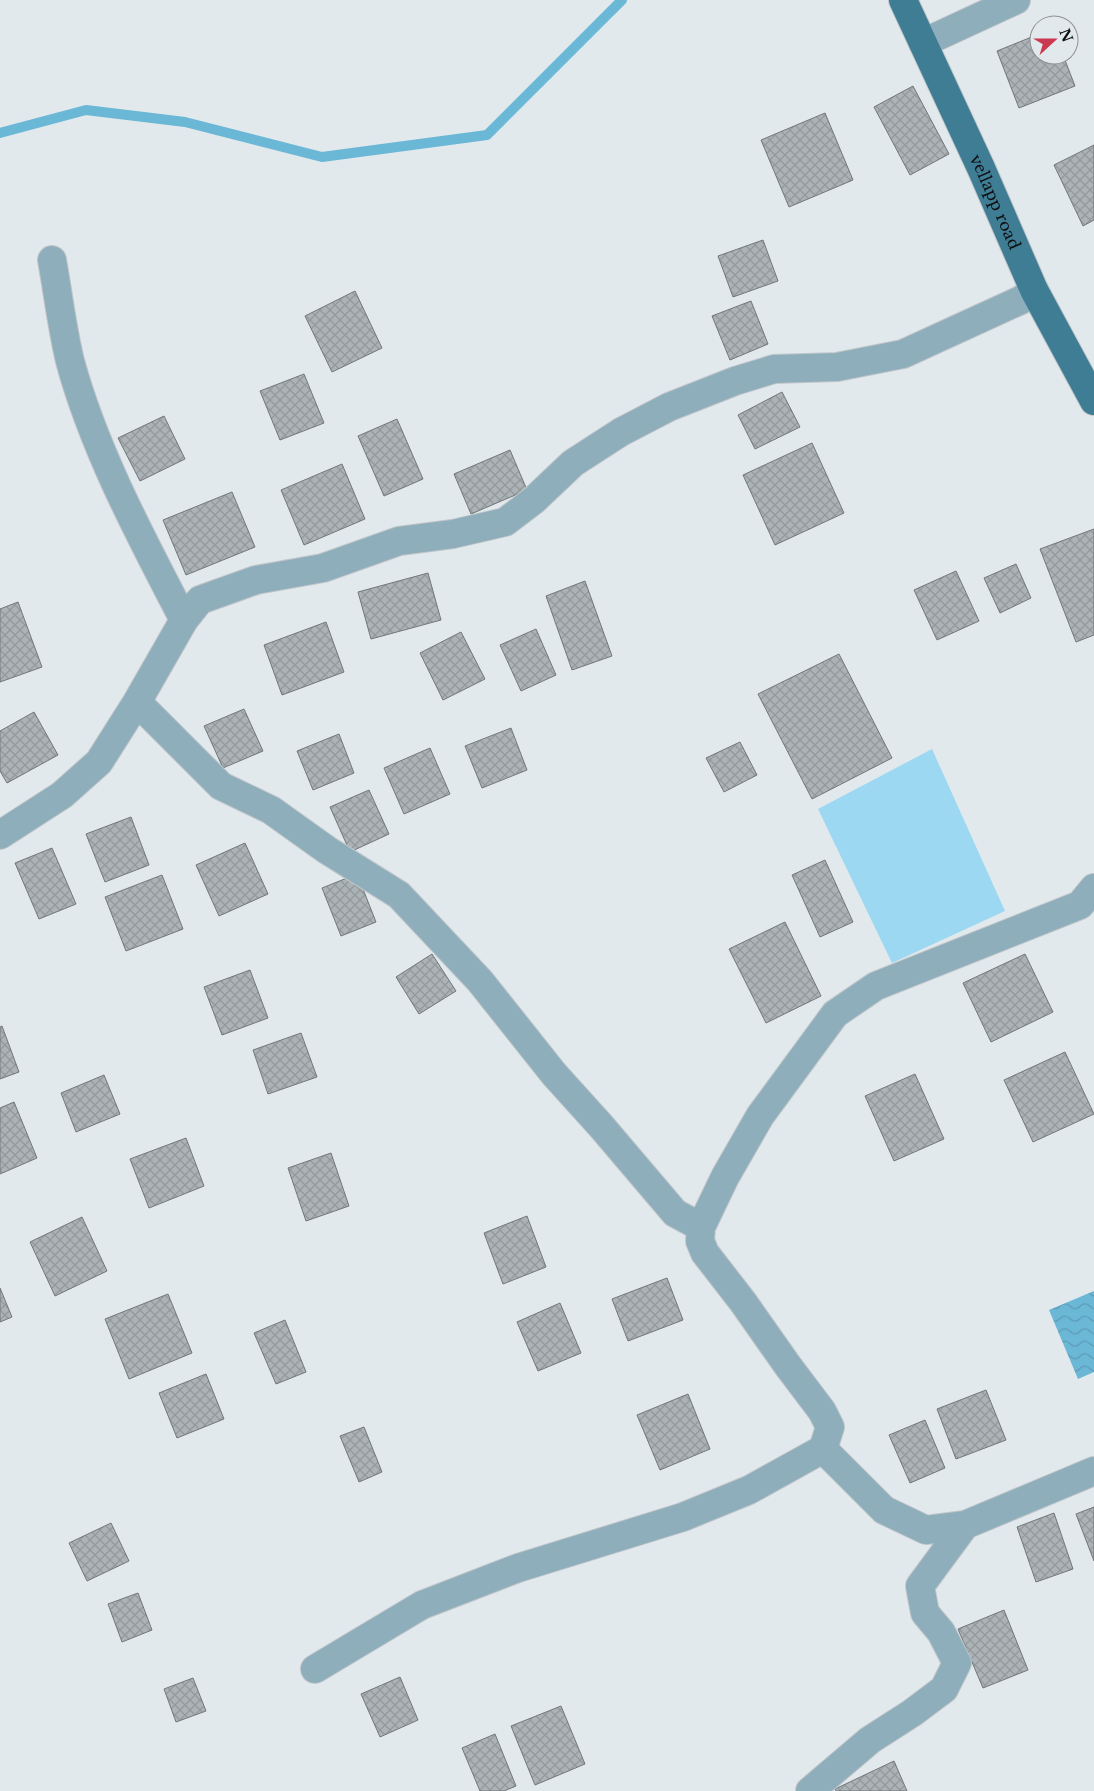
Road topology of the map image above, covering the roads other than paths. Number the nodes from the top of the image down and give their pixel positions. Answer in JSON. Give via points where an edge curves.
{"nodes":[{"id":1,"x":903,"y":0,"type":"edge"},
{"id":2,"x":1016,"y":0,"type":"edge"},
{"id":3,"x":923,"y":43,"type":"junction"},
{"id":4,"x":52,"y":260,"type":"dead end"},
{"id":5,"x":1034,"y":290,"type":"junction"},
{"id":6,"x":1094,"y":401,"type":"edge"},
{"id":7,"x":184,"y":620,"type":"junction"},
{"id":8,"x":137,"y":702,"type":"junction"},
{"id":9,"x":0,"y":835,"type":"edge"},
{"id":10,"x":1094,"y":888,"type":"edge"},
{"id":11,"x":701,"y":1228,"type":"junction"},
{"id":12,"x":823,"y":1449,"type":"junction"},
{"id":13,"x":1094,"y":1471,"type":"edge"},
{"id":14,"x":966,"y":1525,"type":"junction"},
{"id":15,"x":314,"y":1669,"type":"dead end"},
{"id":16,"x":810,"y":1791,"type":"edge"}],
"edges":[{"from":1,"to":3,"type":"main road","name":"vellapp road"},
{"from":2,"to":3,"type":"street"},
{"from":3,"to":5,"type":"main road","name":"vellapp road"},
{"from":4,"to":7,"type":"street","via":[[70,361],[94,433]]},
{"from":5,"to":6,"type":"main road","name":"vellapp road"},
{"from":5,"to":7,"type":"street","via":[[1021,300],[903,354],[837,367],[774,369],[669,407],[621,432],[573,463],[505,522],[399,541],[323,568],[256,580],[200,600]]},
{"from":7,"to":8,"type":"street"},
{"from":8,"to":9,"type":"street","via":[[99,762],[62,796]]},
{"from":8,"to":11,"type":"street","via":[[221,786],[271,810],[399,895],[480,981],[554,1074],[675,1213]]},
{"from":10,"to":11,"type":"street","via":[[1080,905],[876,986],[836,1014],[760,1116],[725,1177]]},
{"from":11,"to":12,"type":"street","via":[[700,1241],[705,1253],[822,1411],[830,1428]]},
{"from":12,"to":14,"type":"street","via":[[884,1510],[926,1530]]},
{"from":12,"to":15,"type":"street","via":[[749,1490],[683,1517],[518,1568],[422,1605]]},
{"from":13,"to":14,"type":"street"},
{"from":14,"to":16,"type":"street","via":[[920,1586],[925,1613],[941,1632],[957,1663],[944,1689],[870,1740]]}]}
